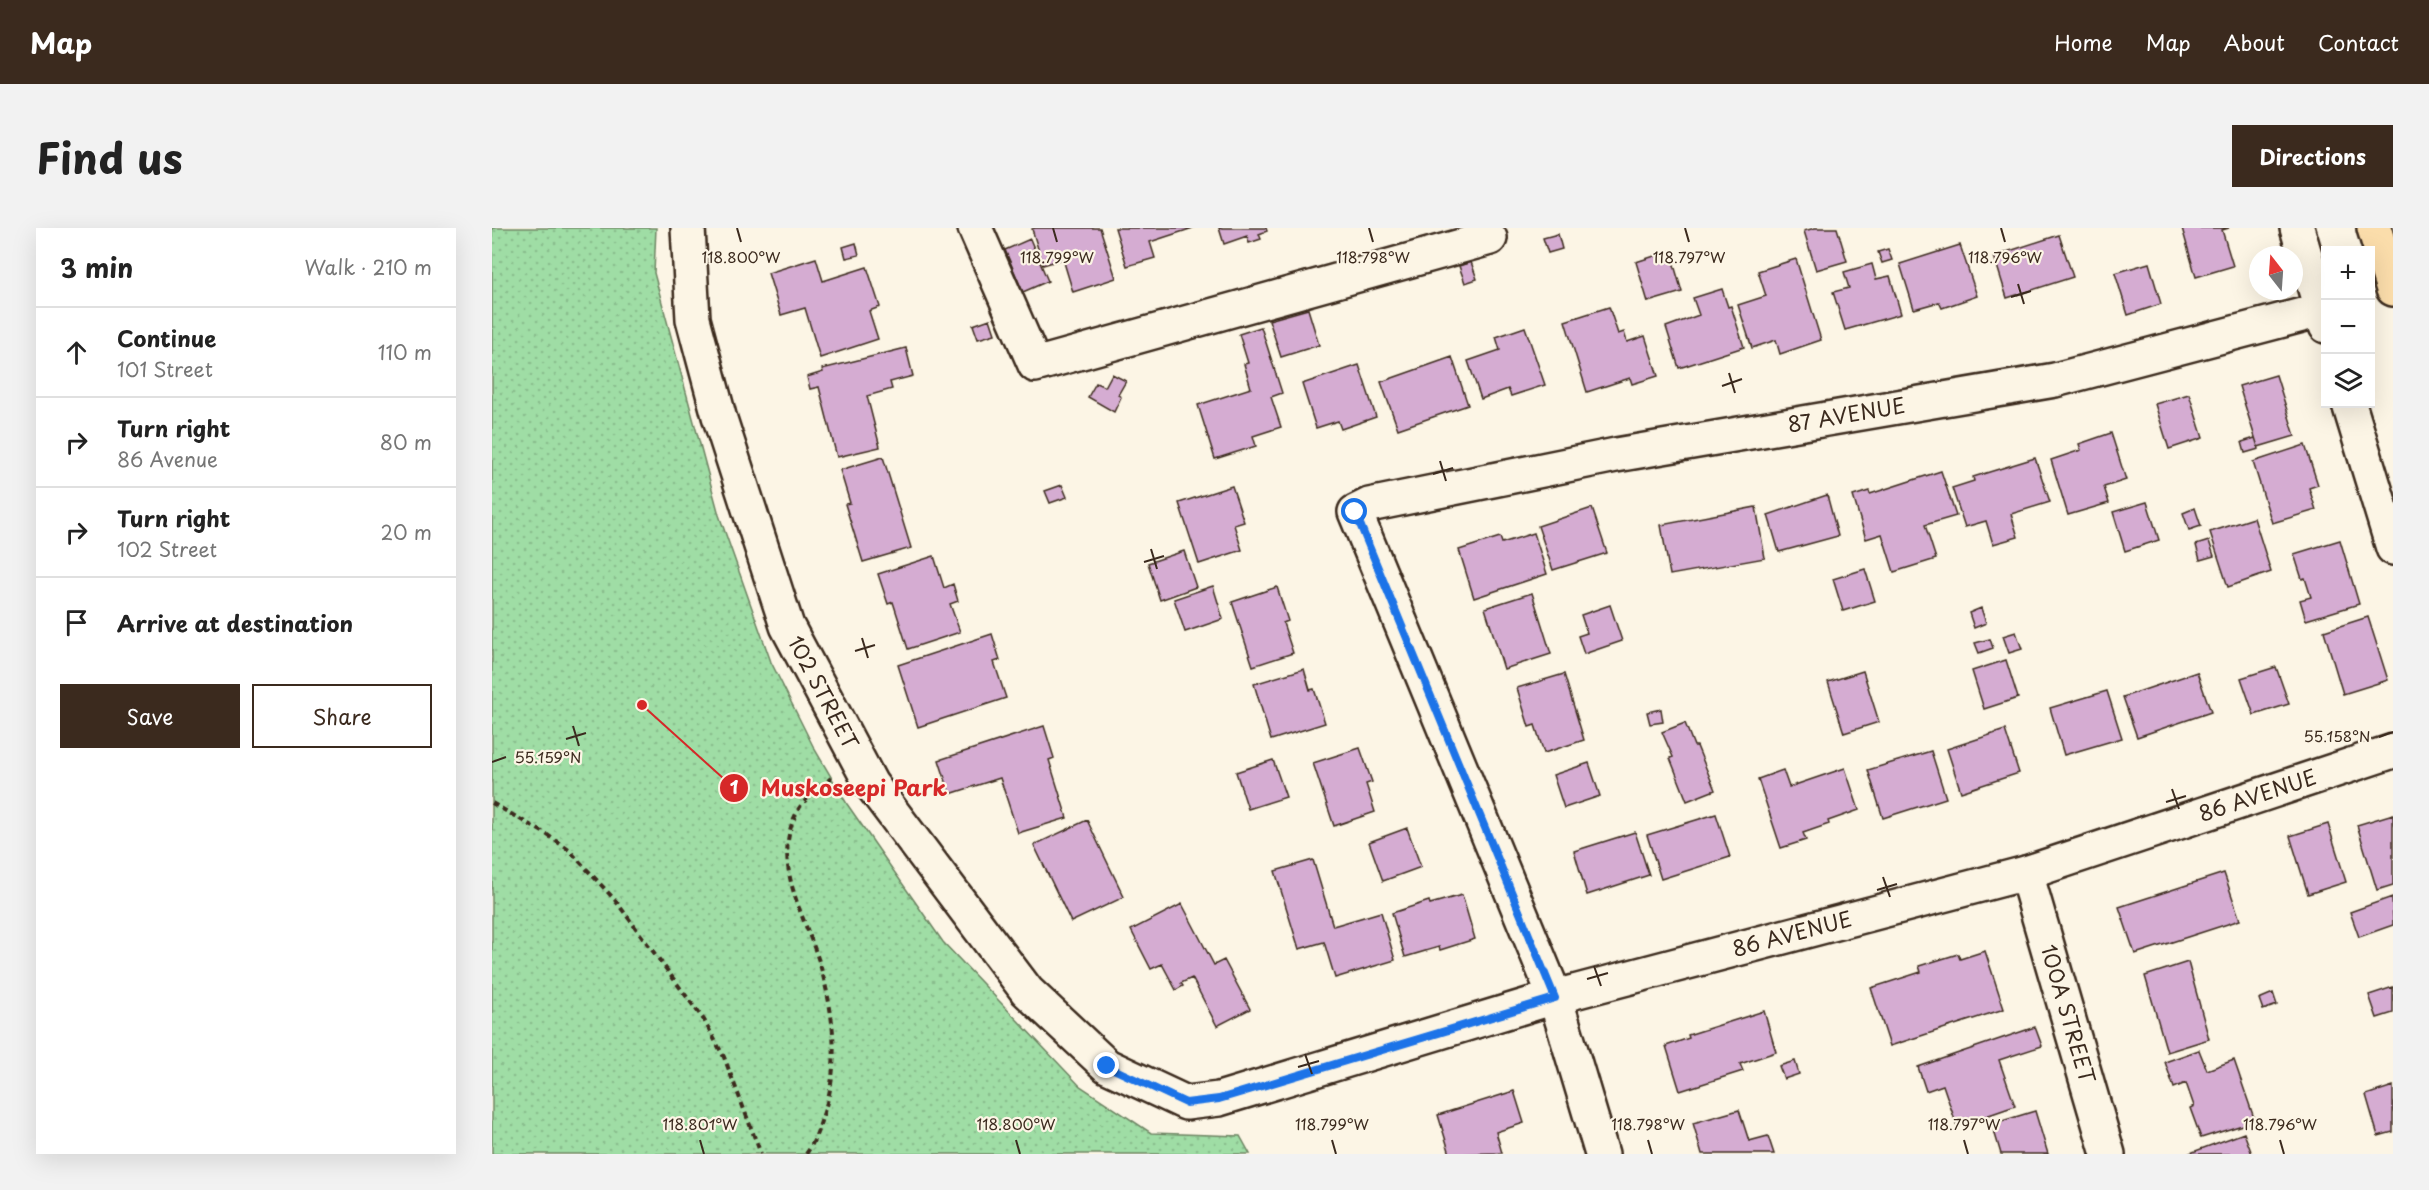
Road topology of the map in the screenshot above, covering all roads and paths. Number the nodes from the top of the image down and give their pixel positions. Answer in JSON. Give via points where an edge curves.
{"nodes":[{"id":1,"x":688,"y":228,"type":"edge"},
{"id":2,"x":975,"y":228,"type":"edge"},
{"id":3,"x":2297,"y":228,"type":"edge"},
{"id":4,"x":2374,"y":228,"type":"edge"},
{"id":5,"x":1490,"y":238,"type":"dead end"},
{"id":6,"x":2393,"y":289,"type":"edge"},
{"id":7,"x":2321,"y":311,"type":"edge"},
{"id":8,"x":2321,"y":318,"type":"edge"},
{"id":9,"x":2350,"y":408,"type":"edge"},
{"id":10,"x":2393,"y":549,"type":"edge"},
{"id":11,"x":2393,"y":751,"type":"edge"},
{"id":12,"x":857,"y":756,"type":"junction"},
{"id":13,"x":492,"y":803,"type":"edge"},
{"id":14,"x":2026,"y":873,"type":"junction"},
{"id":15,"x":1555,"y":998,"type":"junction"},
{"id":16,"x":1186,"y":1103,"type":"joint"},
{"id":17,"x":761,"y":1154,"type":"edge"},
{"id":18,"x":806,"y":1154,"type":"edge"},
{"id":19,"x":1602,"y":1154,"type":"edge"},
{"id":20,"x":2108,"y":1154,"type":"edge"}],
"edges":[{"from":1,"to":12,"type":"street","name":"102 STREET","via":[[693,319],[723,427],[788,626]]},
{"from":2,"to":5,"type":"street","via":[[1035,365]]},
{"from":3,"to":7,"type":"street"},
{"from":4,"to":6,"type":"main road"},
{"from":8,"to":15,"type":"street","name":"87 AVENUE","via":[[2055,380],[1616,455],[1368,505],[1355,512]]},
{"from":9,"to":10,"type":"street"},
{"from":11,"to":14,"type":"street","name":"86 AVENUE"},
{"from":12,"to":16,"type":"street","name":"102 STREET","via":[[872,784],[1027,991],[1107,1066]]},
{"from":12,"to":18,"type":"path","via":[[799,809],[789,834],[786,860],[793,893],[820,967],[832,1016],[834,1063],[829,1096]]},
{"from":13,"to":17,"type":"path","via":[[569,850],[615,900],[704,1020],[723,1057]]},
{"from":14,"to":15,"type":"street","name":"86 AVENUE"},
{"from":14,"to":20,"type":"street","name":"100A STREET"},
{"from":15,"to":16,"type":"street","name":"86 AVENUE","via":[[1219,1099]]},
{"from":15,"to":19,"type":"street"}]}
